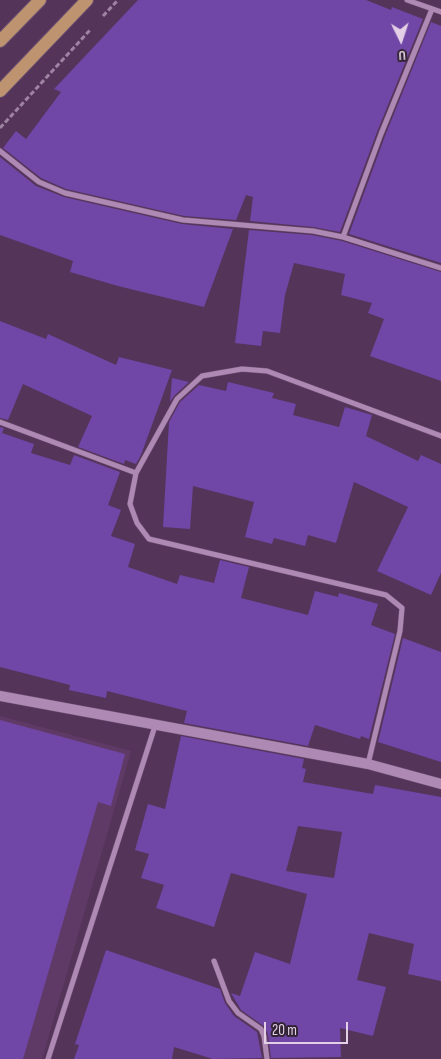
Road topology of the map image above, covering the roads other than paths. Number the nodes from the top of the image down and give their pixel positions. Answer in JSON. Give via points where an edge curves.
{"nodes":[{"id":1,"x":40,"y":0,"type":"edge"},
{"id":2,"x":87,"y":0,"type":"edge"},
{"id":3,"x":407,"y":0,"type":"edge"},
{"id":4,"x":432,"y":9,"type":"junction"},
{"id":5,"x":441,"y":12,"type":"edge"},
{"id":6,"x":0,"y":41,"type":"edge"},
{"id":7,"x":0,"y":91,"type":"edge"},
{"id":8,"x":0,"y":151,"type":"edge"},
{"id":9,"x":343,"y":238,"type":"junction"},
{"id":10,"x":441,"y":268,"type":"edge"},
{"id":11,"x":0,"y":422,"type":"edge"},
{"id":12,"x":441,"y":436,"type":"edge"},
{"id":13,"x":136,"y":473,"type":"junction"},
{"id":14,"x":0,"y":696,"type":"edge"},
{"id":15,"x":155,"y":726,"type":"junction"},
{"id":16,"x":368,"y":764,"type":"junction"},
{"id":17,"x":441,"y":784,"type":"edge"},
{"id":18,"x":214,"y":961,"type":"dead end"},
{"id":19,"x":48,"y":1059,"type":"edge"},
{"id":20,"x":267,"y":1059,"type":"edge"}],
"edges":[{"from":1,"to":6,"type":"main road"},
{"from":2,"to":7,"type":"main road"},
{"from":3,"to":4,"type":"street"},
{"from":4,"to":5,"type":"street"},
{"from":4,"to":9,"type":"street"},
{"from":8,"to":9,"type":"street","via":[[39,182],[79,197],[183,220],[294,228]]},
{"from":9,"to":10,"type":"street"},
{"from":11,"to":13,"type":"street"},
{"from":12,"to":13,"type":"street","via":[[268,371],[242,370],[202,376],[177,398]]},
{"from":13,"to":16,"type":"street","via":[[130,504],[137,523],[149,539],[386,595],[402,608],[400,631]]},
{"from":14,"to":15,"type":"street"},
{"from":15,"to":16,"type":"street"},
{"from":15,"to":19,"type":"street"},
{"from":16,"to":17,"type":"street"},
{"from":18,"to":20,"type":"street","via":[[229,1001],[238,1013],[261,1029]]}]}
